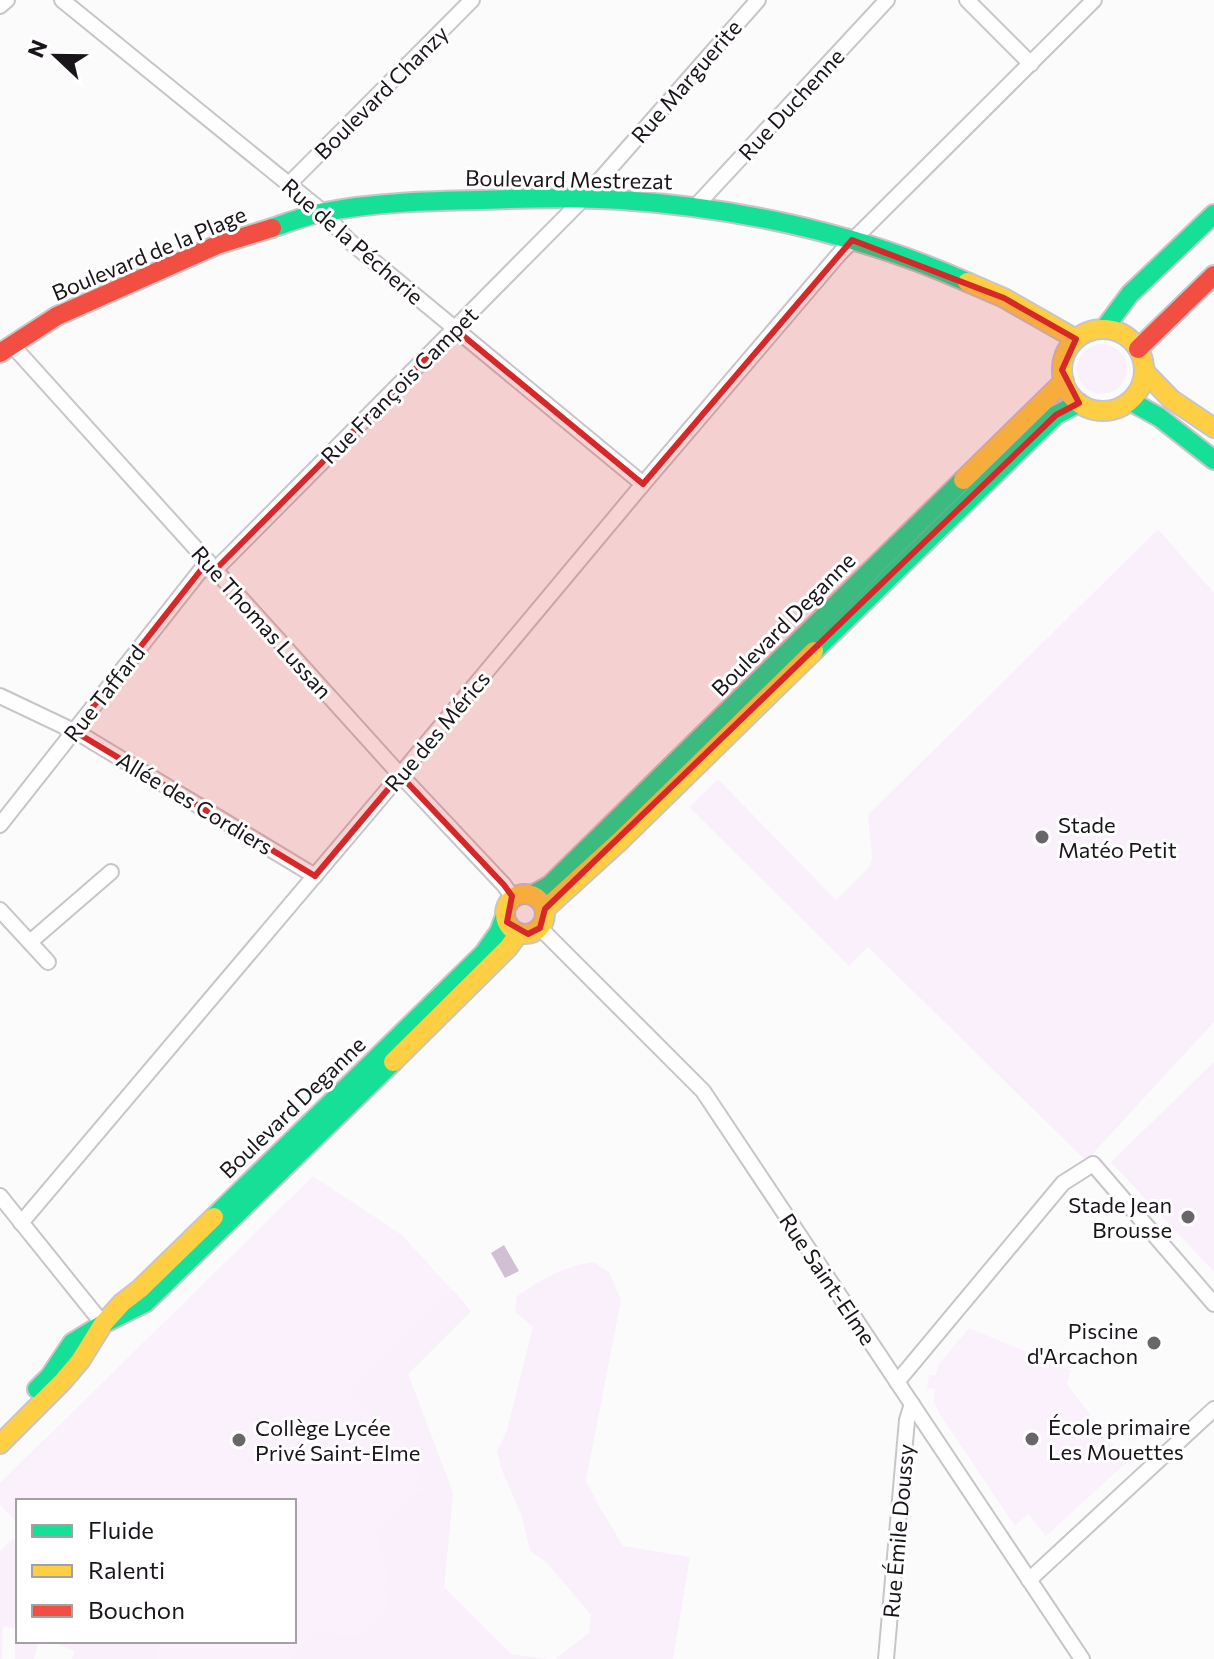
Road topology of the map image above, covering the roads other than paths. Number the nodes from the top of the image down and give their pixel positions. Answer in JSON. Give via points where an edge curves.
{"nodes":[{"id":1,"x":7,"y":0,"type":"edge"},
{"id":2,"x":62,"y":0,"type":"edge"},
{"id":3,"x":472,"y":0,"type":"edge"},
{"id":4,"x":758,"y":0,"type":"edge"},
{"id":5,"x":887,"y":0,"type":"edge"},
{"id":6,"x":967,"y":0,"type":"edge"},
{"id":7,"x":1094,"y":0,"type":"edge"},
{"id":8,"x":0,"y":6,"type":"edge"},
{"id":9,"x":1031,"y":64,"type":"junction"},
{"id":10,"x":289,"y":184,"type":"junction"},
{"id":11,"x":583,"y":199,"type":"junction"},
{"id":12,"x":695,"y":207,"type":"junction"},
{"id":13,"x":323,"y":212,"type":"junction"},
{"id":14,"x":1214,"y":214,"type":"edge"},
{"id":15,"x":852,"y":240,"type":"junction"},
{"id":16,"x":1214,"y":275,"type":"edge"},
{"id":17,"x":455,"y":329,"type":"junction"},
{"id":18,"x":1104,"y":329,"type":"junction"},
{"id":19,"x":1076,"y":339,"type":"junction"},
{"id":20,"x":6,"y":349,"type":"edge"},
{"id":21,"x":1138,"y":349,"type":"junction"},
{"id":22,"x":1144,"y":371,"type":"junction"},
{"id":23,"x":1064,"y":381,"type":"junction"},
{"id":24,"x":1130,"y":401,"type":"junction"},
{"id":25,"x":1079,"y":403,"type":"junction"},
{"id":26,"x":1214,"y":428,"type":"edge"},
{"id":27,"x":1214,"y":460,"type":"edge"},
{"id":28,"x":643,"y":484,"type":"junction"},
{"id":29,"x":212,"y":566,"type":"junction"},
{"id":30,"x":0,"y":696,"type":"edge"},
{"id":31,"x":74,"y":731,"type":"junction"},
{"id":32,"x":400,"y":775,"type":"junction"},
{"id":33,"x":0,"y":825,"type":"edge"},
{"id":34,"x":111,"y":872,"type":"dead end"},
{"id":35,"x":315,"y":876,"type":"junction"},
{"id":36,"x":532,"y":908,"type":"junction"},
{"id":37,"x":0,"y":910,"type":"edge"},
{"id":38,"x":505,"y":916,"type":"junction"},
{"id":39,"x":519,"y":933,"type":"junction"},
{"id":40,"x":30,"y":942,"type":"junction"},
{"id":41,"x":48,"y":962,"type":"dead end"},
{"id":42,"x":0,"y":1196,"type":"edge"},
{"id":43,"x":21,"y":1223,"type":"junction"},
{"id":44,"x":1214,"y":1304,"type":"edge"},
{"id":45,"x":103,"y":1324,"type":"junction"},
{"id":46,"x":897,"y":1382,"type":"junction"},
{"id":47,"x":912,"y":1404,"type":"junction"},
{"id":48,"x":1214,"y":1409,"type":"edge"},
{"id":49,"x":0,"y":1425,"type":"edge"},
{"id":50,"x":0,"y":1444,"type":"edge"},
{"id":51,"x":1029,"y":1580,"type":"junction"},
{"id":52,"x":886,"y":1659,"type":"edge"},
{"id":53,"x":1082,"y":1659,"type":"edge"}],
"edges":[{"from":1,"to":8,"type":"street"},
{"from":2,"to":10,"type":"street","name":"Rue de la Pécherie"},
{"from":3,"to":10,"type":"street","name":"Boulevard Chanzy"},
{"from":4,"to":11,"type":"street","name":"Rue Marguerite"},
{"from":5,"to":12,"type":"street","name":"Rue Duchenne"},
{"from":6,"to":9,"type":"street"},
{"from":7,"to":9,"type":"street","name":"Rue des Mérics"},
{"from":9,"to":15,"type":"street","name":"Rue des Mérics"},
{"from":10,"to":13,"type":"street","name":"Rue de la Pécherie"},
{"from":11,"to":12,"type":"street","name":"Boulevard Mestrezat"},
{"from":11,"to":13,"type":"street","name":"Boulevard Mestrezat","via":[[439,201]]},
{"from":11,"to":17,"type":"street","name":"Rue François Campet"},
{"from":12,"to":15,"type":"street","name":"Boulevard Mestrezat"},
{"from":13,"to":17,"type":"street","name":"Rue de la Pécherie","via":[[348,240]]},
{"from":13,"to":20,"type":"street","name":"Boulevard de la Plage","via":[[217,245],[57,316]]},
{"from":14,"to":18,"type":"street","via":[[1130,294]]},
{"from":15,"to":19,"type":"street","name":"Boulevard Mestrezat","via":[[976,285]]},
{"from":15,"to":28,"type":"street","name":"Rue des Mérics"},
{"from":16,"to":21,"type":"street"},
{"from":17,"to":28,"type":"street","name":"Rue de la Pécherie"},
{"from":17,"to":29,"type":"street","name":"Rue François Campet"},
{"from":18,"to":19,"type":"street"},
{"from":18,"to":21,"type":"street","via":[[1129,338]]},
{"from":19,"to":23,"type":"street","via":[[1064,358]]},
{"from":20,"to":29,"type":"street","name":"Rue Thomas Lussan"},
{"from":21,"to":22,"type":"street"},
{"from":22,"to":24,"type":"street"},
{"from":22,"to":26,"type":"street","via":[[1171,399]]},
{"from":23,"to":25,"type":"street"},
{"from":23,"to":36,"type":"street","name":"Boulevard Deganne"},
{"from":24,"to":25,"type":"street","via":[[1101,411]]},
{"from":24,"to":27,"type":"street"},
{"from":25,"to":36,"type":"street","name":"Boulevard Deganne","via":[[1056,415],[622,839]]},
{"from":28,"to":32,"type":"street","name":"Rue des Mérics"},
{"from":29,"to":31,"type":"street","name":"Rue Taffard"},
{"from":29,"to":32,"type":"street","name":"Rue Thomas Lussan"},
{"from":30,"to":31,"type":"street","name":"Allée des Cordiers"},
{"from":31,"to":33,"type":"street","name":"Rue Taffard"},
{"from":31,"to":35,"type":"street","name":"Allée des Cordiers"},
{"from":32,"to":35,"type":"street","name":"Rue des Mérics"},
{"from":32,"to":36,"type":"street","name":"Rue Thomas Lussan"},
{"from":34,"to":40,"type":"street"},
{"from":35,"to":43,"type":"street","name":"Rue des Mérics"},
{"from":36,"to":38,"type":"street","name":"Boulevard Deganne","via":[[506,909]]},
{"from":36,"to":39,"type":"street","via":[[528,934]]},
{"from":36,"to":46,"type":"street","name":"Rue Saint-Elme","via":[[703,1091]]},
{"from":37,"to":40,"type":"street"},
{"from":38,"to":39,"type":"street"},
{"from":38,"to":45,"type":"street","name":"Boulevard Deganne","via":[[484,953]]},
{"from":39,"to":45,"type":"street","name":"Boulevard Deganne","via":[[145,1303]]},
{"from":40,"to":41,"type":"street"},
{"from":42,"to":43,"type":"street"},
{"from":43,"to":45,"type":"street"},
{"from":44,"to":46,"type":"street","via":[[1093,1164],[1063,1183]]},
{"from":45,"to":49,"type":"street","name":"Boulevard Deganne","via":[[72,1343],[50,1376]]},
{"from":45,"to":50,"type":"street","name":"Boulevard Deganne","via":[[63,1381]]},
{"from":46,"to":47,"type":"street","name":"Rue Saint-Elme"},
{"from":47,"to":51,"type":"street","name":"Rue Saint-Elme"},
{"from":47,"to":52,"type":"street","name":"Rue Émile Doussy"},
{"from":48,"to":51,"type":"street"},
{"from":51,"to":53,"type":"street","name":"Rue Saint-Elme"}]}
